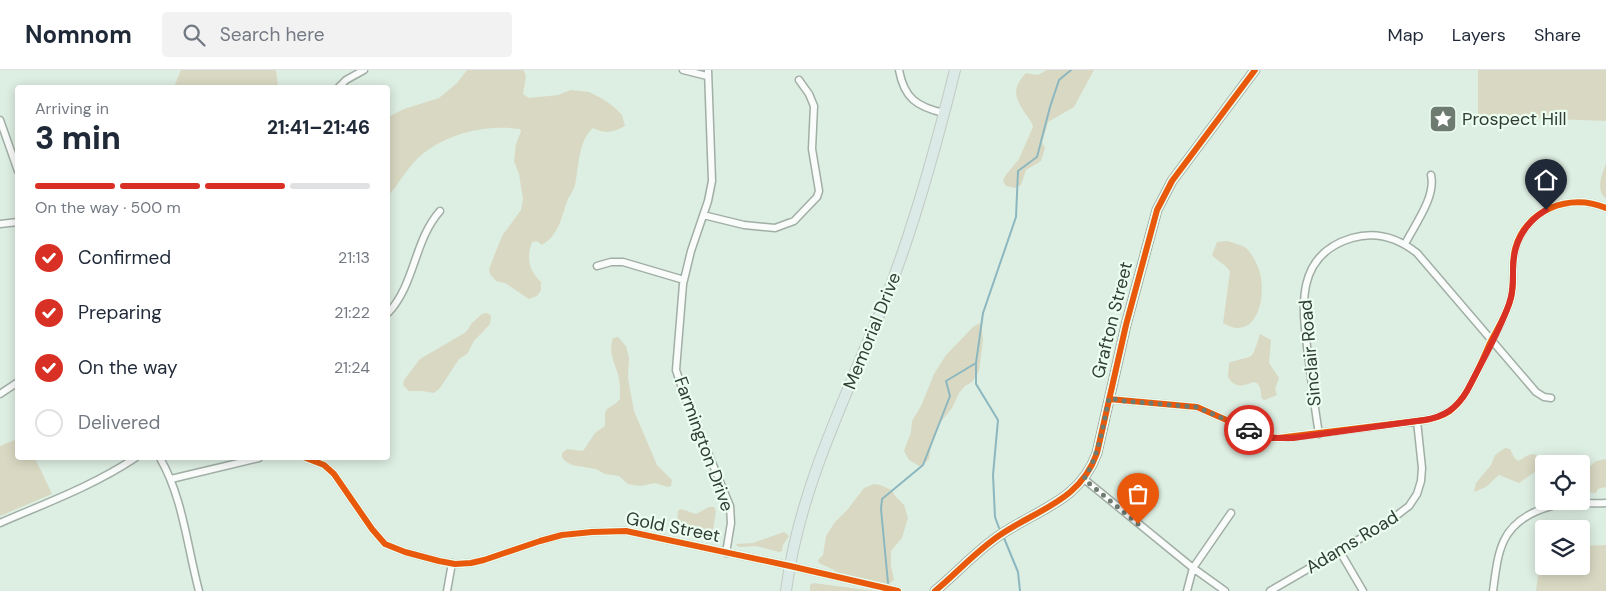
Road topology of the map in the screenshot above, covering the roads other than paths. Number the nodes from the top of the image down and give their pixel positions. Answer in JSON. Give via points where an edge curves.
{"nodes":[{"id":1,"x":364,"y":70,"type":"edge"},
{"id":2,"x":684,"y":70,"type":"edge"},
{"id":3,"x":898,"y":70,"type":"edge"},
{"id":4,"x":955,"y":70,"type":"edge"},
{"id":5,"x":1255,"y":70,"type":"edge"},
{"id":6,"x":707,"y":73,"type":"edge"},
{"id":7,"x":799,"y":80,"type":"dead end"},
{"id":8,"x":341,"y":85,"type":"edge"},
{"id":9,"x":944,"y":113,"type":"junction"},
{"id":10,"x":0,"y":120,"type":"edge"},
{"id":11,"x":15,"y":162,"type":"edge"},
{"id":12,"x":1430,"y":175,"type":"dead end"},
{"id":13,"x":1606,"y":208,"type":"edge"},
{"id":14,"x":440,"y":211,"type":"dead end"},
{"id":15,"x":703,"y":216,"type":"junction"},
{"id":16,"x":15,"y":222,"type":"edge"},
{"id":17,"x":0,"y":224,"type":"edge"},
{"id":18,"x":1405,"y":244,"type":"junction"},
{"id":19,"x":597,"y":266,"type":"dead end"},
{"id":20,"x":684,"y":280,"type":"junction"},
{"id":21,"x":390,"y":310,"type":"edge"},
{"id":22,"x":1492,"y":340,"type":"junction"},
{"id":23,"x":15,"y":384,"type":"edge"},
{"id":24,"x":0,"y":394,"type":"edge"},
{"id":25,"x":1109,"y":398,"type":"junction"},
{"id":26,"x":1551,"y":398,"type":"dead end"},
{"id":27,"x":1418,"y":422,"type":"junction"},
{"id":28,"x":1318,"y":434,"type":"junction"},
{"id":29,"x":132,"y":460,"type":"edge"},
{"id":30,"x":161,"y":460,"type":"edge"},
{"id":31,"x":252,"y":460,"type":"edge"},
{"id":32,"x":311,"y":460,"type":"edge"},
{"id":33,"x":171,"y":479,"type":"junction"},
{"id":34,"x":1084,"y":479,"type":"junction"},
{"id":35,"x":1606,"y":503,"type":"edge"},
{"id":36,"x":1231,"y":513,"type":"dead end"},
{"id":37,"x":0,"y":523,"type":"edge"},
{"id":38,"x":1339,"y":550,"type":"junction"},
{"id":39,"x":726,"y":553,"type":"junction"},
{"id":40,"x":452,"y":563,"type":"junction"},
{"id":41,"x":790,"y":566,"type":"junction"},
{"id":42,"x":1193,"y":568,"type":"junction"},
{"id":43,"x":199,"y":591,"type":"edge"},
{"id":44,"x":447,"y":591,"type":"edge"},
{"id":45,"x":786,"y":591,"type":"edge"},
{"id":46,"x":898,"y":591,"type":"edge"},
{"id":47,"x":935,"y":591,"type":"edge"},
{"id":48,"x":1187,"y":591,"type":"edge"},
{"id":49,"x":1225,"y":591,"type":"edge"},
{"id":50,"x":1270,"y":591,"type":"edge"},
{"id":51,"x":1363,"y":591,"type":"edge"},
{"id":52,"x":1493,"y":591,"type":"edge"}],
"edges":[{"from":1,"to":8,"type":"street"},
{"from":2,"to":6,"type":"street"},
{"from":3,"to":9,"type":"street","via":[[910,98],[924,107]]},
{"from":4,"to":9,"type":"main road","name":"Memorial Drive"},
{"from":5,"to":25,"type":"street","name":"Grafton Street","via":[[1172,181],[1160,204],[1151,228]]},
{"from":6,"to":15,"type":"street","name":"Farmington Drive","via":[[712,173]]},
{"from":7,"to":15,"type":"street","via":[[814,106],[812,150],[819,191],[817,197],[794,221],[774,228]]},
{"from":9,"to":41,"type":"main road","name":"Memorial Drive","via":[[903,253],[810,486]]},
{"from":10,"to":11,"type":"street"},
{"from":12,"to":18,"type":"street","via":[[1431,195]]},
{"from":13,"to":22,"type":"street","via":[[1583,202],[1560,204],[1539,214],[1527,226],[1515,248],[1510,303]]},
{"from":14,"to":21,"type":"street","via":[[430,224],[398,300]]},
{"from":15,"to":20,"type":"street","name":"Farmington Drive"},
{"from":16,"to":17,"type":"street"},
{"from":18,"to":22,"type":"street","name":"Sinclair Road","via":[[1422,258]]},
{"from":18,"to":28,"type":"street","name":"Sinclair Road","via":[[1376,236],[1346,240],[1322,257],[1309,276],[1304,290],[1303,315]]},
{"from":19,"to":20,"type":"street","via":[[623,262]]},
{"from":20,"to":39,"type":"street","name":"Farmington Drive","via":[[677,373],[730,506]]},
{"from":22,"to":26,"type":"street","name":"Sinclair Road","via":[[1536,392]]},
{"from":22,"to":27,"type":"street","via":[[1459,402],[1444,415]]},
{"from":23,"to":24,"type":"street"},
{"from":25,"to":28,"type":"street","via":[[1197,407],[1271,438]]},
{"from":25,"to":34,"type":"street","name":"Grafton Street","via":[[1096,453]]},
{"from":27,"to":28,"type":"street"},
{"from":27,"to":38,"type":"street","name":"Adams Road","via":[[1422,468],[1417,494],[1402,512]]},
{"from":29,"to":37,"type":"street","via":[[83,487]]},
{"from":30,"to":33,"type":"street"},
{"from":31,"to":33,"type":"street"},
{"from":32,"to":40,"type":"street","name":"Gold Street","via":[[334,474],[385,544],[404,552]]},
{"from":33,"to":43,"type":"street"},
{"from":34,"to":42,"type":"street"},
{"from":34,"to":47,"type":"street","name":"Grafton Street","via":[[1070,494],[988,544]]},
{"from":35,"to":52,"type":"street","via":[[1552,505],[1518,522],[1500,550]]},
{"from":36,"to":42,"type":"street"},
{"from":38,"to":50,"type":"street","name":"Adams Road"},
{"from":38,"to":51,"type":"street"},
{"from":39,"to":40,"type":"street","name":"Gold Street","via":[[616,531],[562,535],[484,560]]},
{"from":39,"to":41,"type":"street","name":"Gold Street"},
{"from":40,"to":44,"type":"street"},
{"from":41,"to":45,"type":"main road","name":"Memorial Drive"},
{"from":41,"to":46,"type":"street","name":"Gold Street"},
{"from":42,"to":48,"type":"street"},
{"from":42,"to":49,"type":"street"}]}
